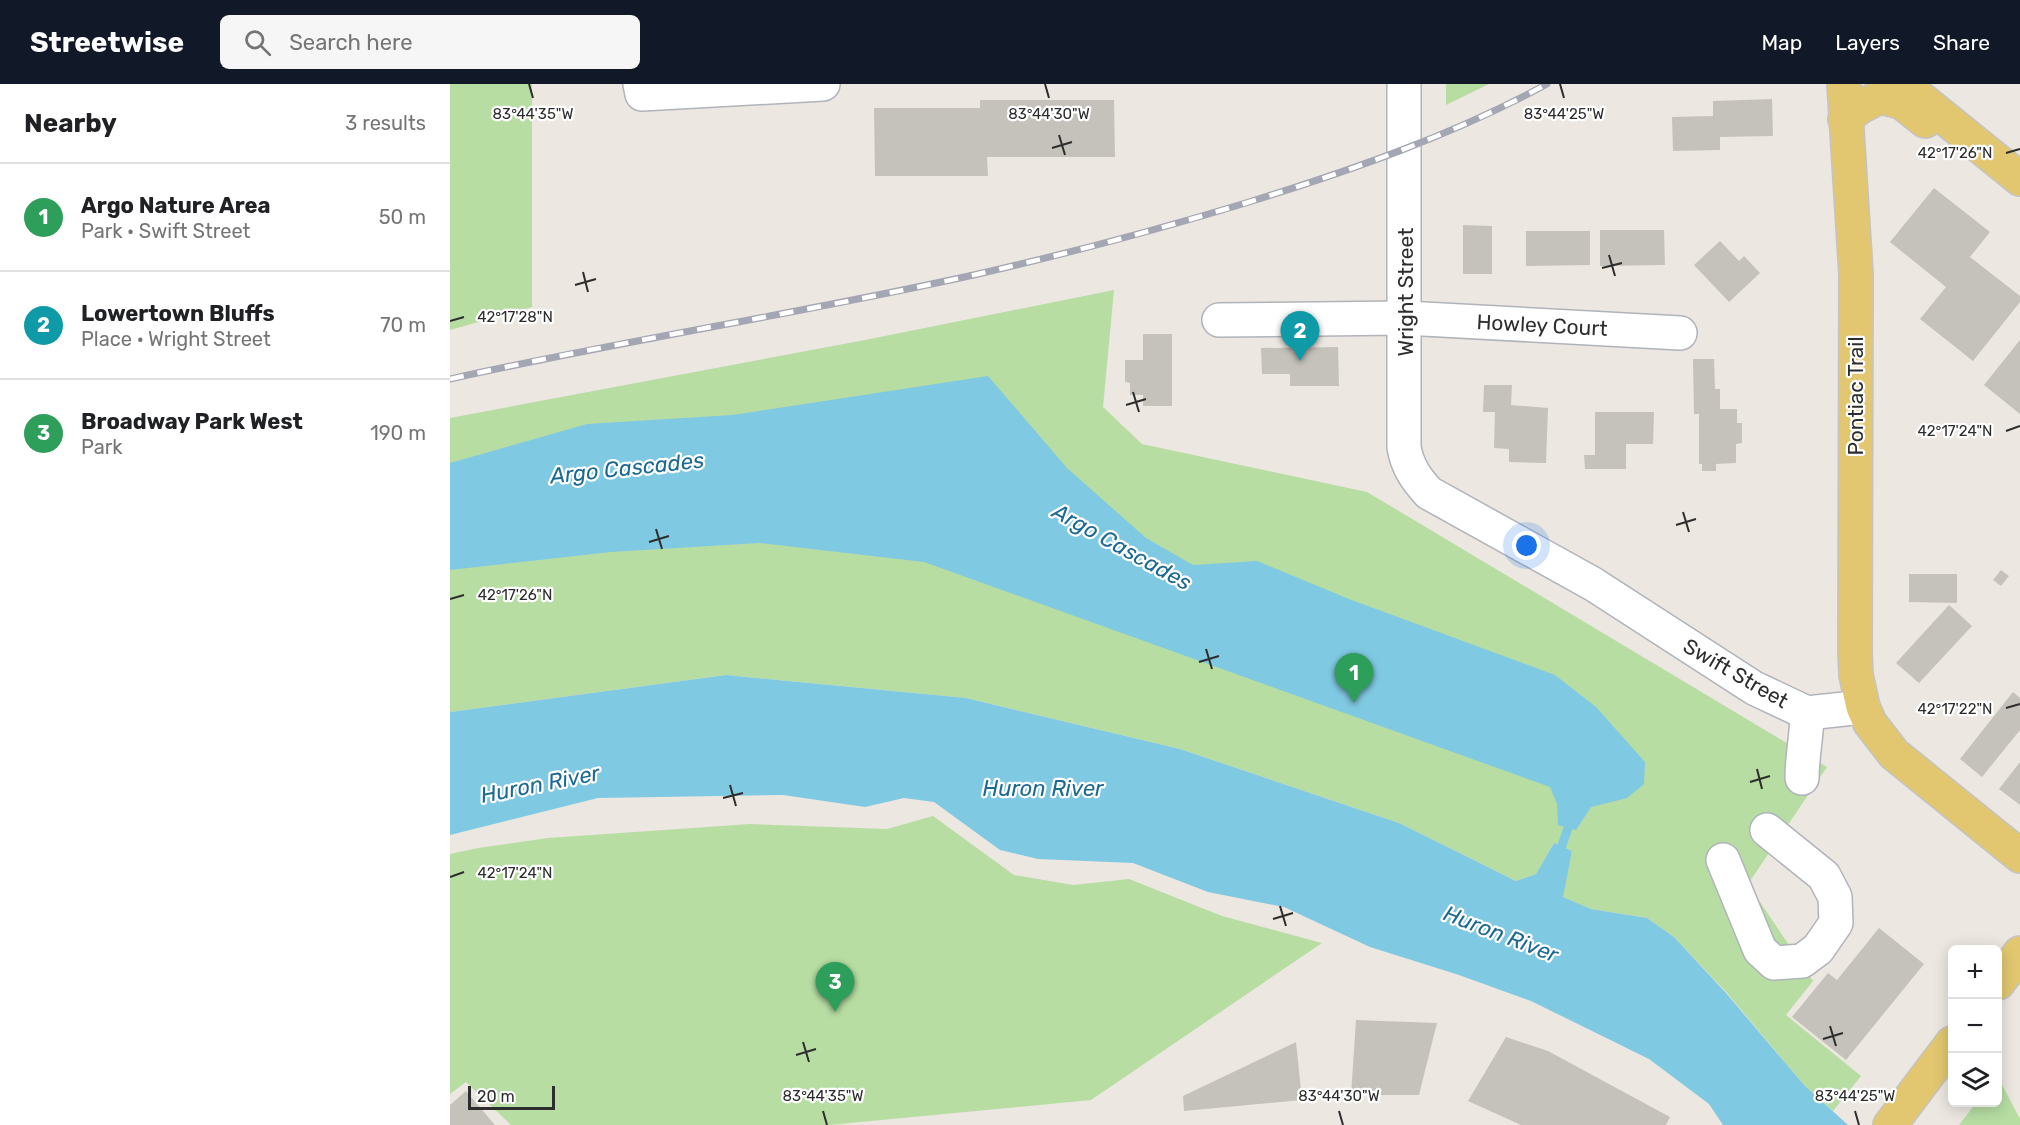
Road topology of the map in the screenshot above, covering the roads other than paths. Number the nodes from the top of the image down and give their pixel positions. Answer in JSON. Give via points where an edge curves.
{"nodes":[{"id":1,"x":640,"y":84,"type":"edge"},
{"id":2,"x":823,"y":84,"type":"edge"},
{"id":3,"x":1404,"y":84,"type":"edge"},
{"id":4,"x":1844,"y":84,"type":"edge"},
{"id":5,"x":1906,"y":84,"type":"edge"},
{"id":6,"x":1845,"y":119,"type":"junction"},
{"id":7,"x":1961,"y":131,"type":"junction"},
{"id":8,"x":2020,"y":179,"type":"edge"},
{"id":9,"x":1405,"y":318,"type":"junction"},
{"id":10,"x":1219,"y":320,"type":"dead end"},
{"id":11,"x":1680,"y":333,"type":"dead end"},
{"id":12,"x":1429,"y":493,"type":"joint"},
{"id":13,"x":1863,"y":707,"type":"junction"},
{"id":14,"x":1807,"y":713,"type":"junction"},
{"id":15,"x":1802,"y":778,"type":"dead end"},
{"id":16,"x":1767,"y":830,"type":"dead end"},
{"id":17,"x":2020,"y":856,"type":"edge"},
{"id":18,"x":1723,"y":860,"type":"dead end"},
{"id":19,"x":2020,"y":953,"type":"edge"},
{"id":20,"x":2002,"y":977,"type":"edge"},
{"id":21,"x":1948,"y":1050,"type":"edge"},
{"id":22,"x":1895,"y":1119,"type":"edge"}],
"edges":[{"from":1,"to":2,"type":"street","via":[[642,94]]},
{"from":3,"to":9,"type":"street","name":"Wright Street"},
{"from":4,"to":6,"type":"main road","name":"Pontiac Trail"},
{"from":5,"to":7,"type":"main road"},
{"from":6,"to":7,"type":"main road","via":[[1880,97],[1901,102],[1944,132]]},
{"from":6,"to":13,"type":"main road","name":"Pontiac Trail","via":[[1856,274],[1855,652]]},
{"from":7,"to":8,"type":"main road"},
{"from":9,"to":10,"type":"street","name":"Howley Court"},
{"from":9,"to":11,"type":"street","name":"Howley Court"},
{"from":9,"to":12,"type":"street","name":"Wright Street","via":[[1405,457]]},
{"from":12,"to":14,"type":"street","name":"Swift Street","via":[[1593,584],[1754,688]]},
{"from":13,"to":14,"type":"street","name":"Swift Street"},
{"from":13,"to":17,"type":"main road","via":[[1894,754]]},
{"from":14,"to":15,"type":"street"},
{"from":16,"to":18,"type":"street","via":[[1824,876],[1835,897],[1836,923],[1818,949],[1802,961],[1774,963],[1760,950]]},
{"from":19,"to":20,"type":"main road"},
{"from":21,"to":22,"type":"main road"}]}
